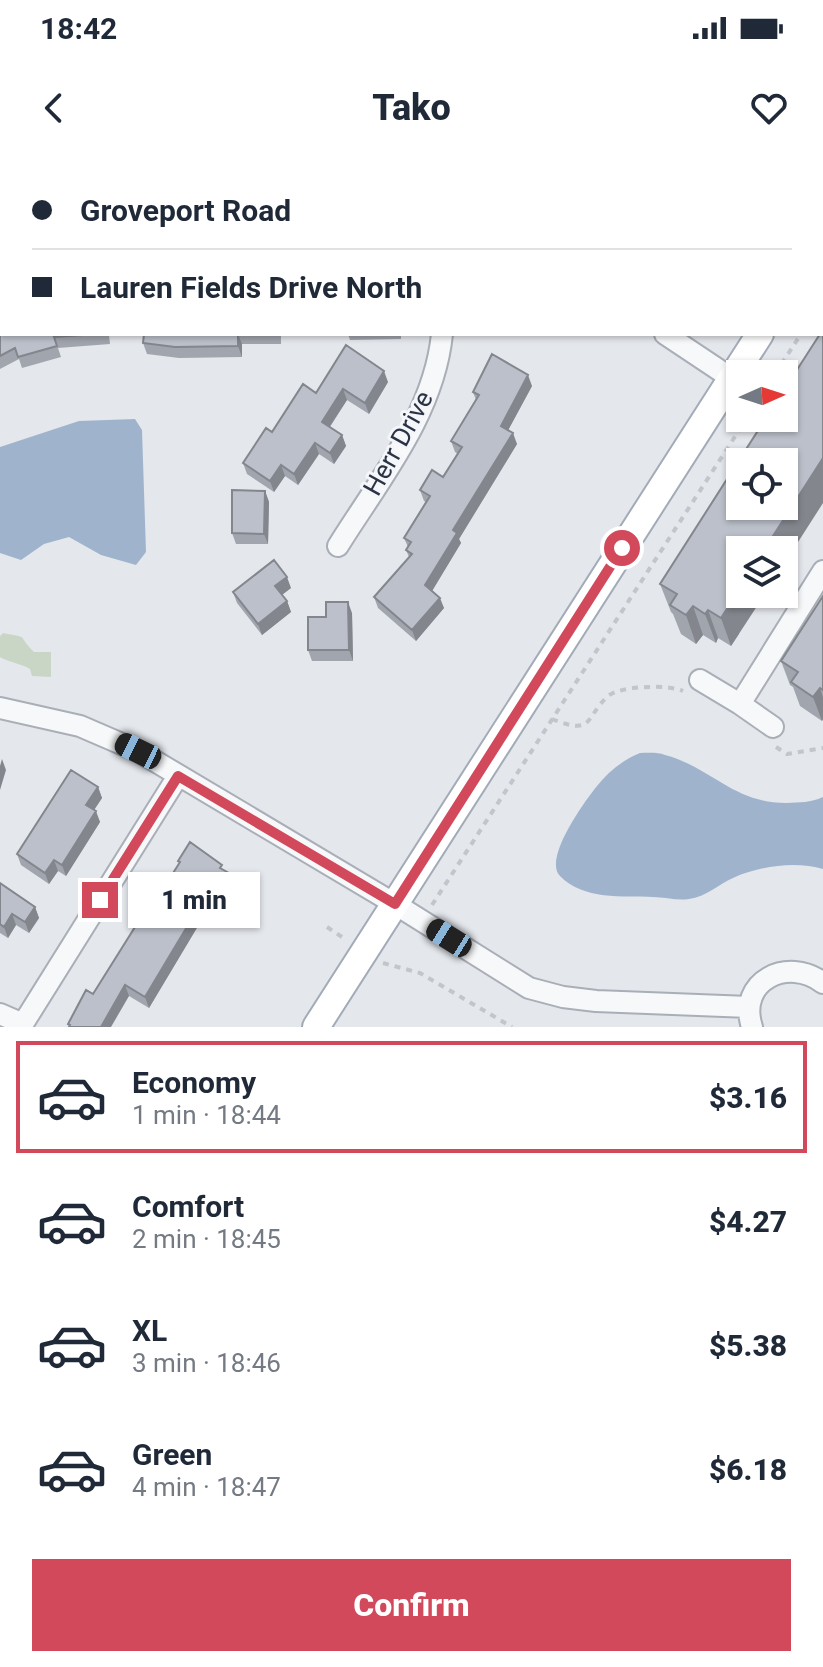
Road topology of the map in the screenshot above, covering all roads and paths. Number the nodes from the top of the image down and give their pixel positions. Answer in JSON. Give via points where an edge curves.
{"nodes":[{"id":1,"x":442,"y":336,"type":"edge"},
{"id":2,"x":668,"y":336,"type":"edge"},
{"id":3,"x":759,"y":336,"type":"edge"},
{"id":4,"x":800,"y":336,"type":"edge"},
{"id":5,"x":743,"y":360,"type":"edge"},
{"id":6,"x":784,"y":360,"type":"edge"},
{"id":7,"x":726,"y":375,"type":"edge"},
{"id":8,"x":726,"y":386,"type":"edge"},
{"id":9,"x":738,"y":432,"type":"edge"},
{"id":10,"x":338,"y":546,"type":"dead end"},
{"id":11,"x":823,"y":571,"type":"edge"},
{"id":12,"x":693,"y":686,"type":"joint"},
{"id":13,"x":740,"y":704,"type":"junction"},
{"id":14,"x":0,"y":708,"type":"edge"},
{"id":15,"x":552,"y":719,"type":"junction"},
{"id":16,"x":774,"y":737,"type":"joint"},
{"id":17,"x":823,"y":748,"type":"edge"},
{"id":18,"x":178,"y":776,"type":"junction"},
{"id":19,"x":395,"y":904,"type":"junction"},
{"id":20,"x":422,"y":921,"type":"junction"},
{"id":21,"x":327,"y":927,"type":"dead end"},
{"id":22,"x":366,"y":951,"type":"junction"},
{"id":23,"x":823,"y":983,"type":"edge"},
{"id":24,"x":0,"y":1014,"type":"edge"},
{"id":25,"x":751,"y":1017,"type":"edge"},
{"id":26,"x":22,"y":1025,"type":"edge"},
{"id":27,"x":316,"y":1027,"type":"edge"},
{"id":28,"x":512,"y":1027,"type":"edge"}],
"edges":[{"from":1,"to":10,"type":"street","name":"Herr Drive","via":[[426,399]]},
{"from":2,"to":7,"type":"street"},
{"from":3,"to":5,"type":"main road"},
{"from":4,"to":6,"type":"path"},
{"from":8,"to":19,"type":"main road"},
{"from":9,"to":15,"type":"path"},
{"from":11,"to":13,"type":"street"},
{"from":12,"to":13,"type":"street"},
{"from":12,"to":15,"type":"path","via":[[620,691],[608,696],[583,724]]},
{"from":13,"to":16,"type":"street"},
{"from":14,"to":18,"type":"street","via":[[108,736]]},
{"from":15,"to":20,"type":"path"},
{"from":16,"to":17,"type":"path","via":[[787,754]]},
{"from":18,"to":19,"type":"street"},
{"from":18,"to":26,"type":"street"},
{"from":19,"to":20,"type":"street"},
{"from":19,"to":22,"type":"main road"},
{"from":20,"to":25,"type":"street","via":[[529,988],[563,997]]},
{"from":21,"to":22,"type":"path"},
{"from":22,"to":27,"type":"main road"},
{"from":22,"to":28,"type":"path","via":[[388,966],[420,973]]},
{"from":23,"to":25,"type":"street","via":[[799,971],[772,975],[753,994]]},
{"from":24,"to":26,"type":"street"}]}
